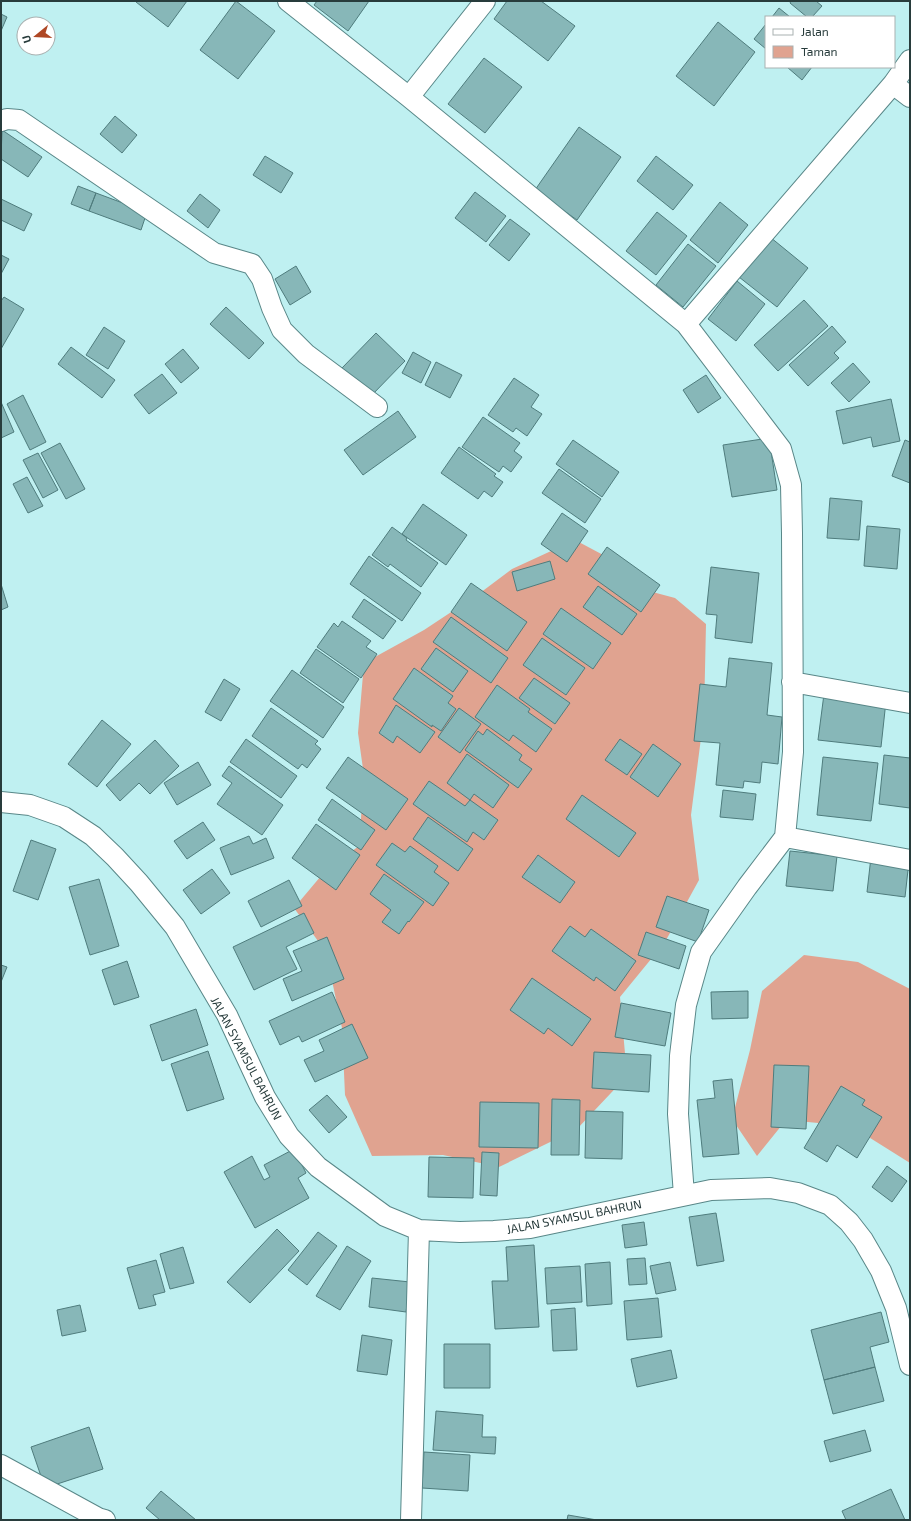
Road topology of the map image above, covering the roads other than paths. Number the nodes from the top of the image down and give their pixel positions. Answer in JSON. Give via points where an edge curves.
{"nodes":[{"id":1,"x":288,"y":1,"type":"edge"},
{"id":2,"x":486,"y":1,"type":"edge"},
{"id":3,"x":910,"y":60,"type":"edge"},
{"id":4,"x":893,"y":84,"type":"junction"},
{"id":5,"x":409,"y":97,"type":"junction"},
{"id":6,"x":910,"y":97,"type":"edge"},
{"id":7,"x":1,"y":121,"type":"edge"},
{"id":8,"x":686,"y":324,"type":"junction"},
{"id":9,"x":377,"y":407,"type":"dead end"},
{"id":10,"x":792,"y":682,"type":"junction"},
{"id":11,"x":910,"y":703,"type":"edge"},
{"id":12,"x":1,"y":802,"type":"edge"},
{"id":13,"x":785,"y":837,"type":"junction"},
{"id":14,"x":910,"y":860,"type":"edge"},
{"id":15,"x":684,"y":1195,"type":"junction"},
{"id":16,"x":419,"y":1230,"type":"junction"},
{"id":17,"x":910,"y":1365,"type":"edge"},
{"id":18,"x":1,"y":1465,"type":"edge"},
{"id":19,"x":104,"y":1520,"type":"edge"},
{"id":20,"x":411,"y":1520,"type":"edge"}],
"edges":[{"from":1,"to":5,"type":"street"},
{"from":2,"to":5,"type":"street"},
{"from":3,"to":4,"type":"street"},
{"from":4,"to":6,"type":"street"},
{"from":4,"to":8,"type":"street"},
{"from":5,"to":8,"type":"street"},
{"from":7,"to":9,"type":"street","via":[[19,120],[214,253],[252,264],[262,279],[282,330],[306,354]]},
{"from":8,"to":10,"type":"street","via":[[781,449],[790,485]]},
{"from":10,"to":11,"type":"street"},
{"from":10,"to":13,"type":"street","via":[[793,752]]},
{"from":12,"to":16,"type":"street","name":"JALAN SYAMSUL BAHRUN","via":[[30,806],[64,817],[93,836],[115,857],[175,928],[227,1015],[265,1097],[290,1136],[318,1167],[350,1192],[385,1216]]},
{"from":13,"to":14,"type":"street"},
{"from":13,"to":15,"type":"street","via":[[701,952],[686,1006],[680,1056],[678,1114]]},
{"from":15,"to":16,"type":"street","name":"JALAN SYAMSUL BAHRUN","via":[[530,1228],[473,1232]]},
{"from":15,"to":17,"type":"street","name":"JALAN SYAMSUL BAHRUN","via":[[711,1190],[770,1188],[798,1193],[830,1206],[849,1222],[881,1271],[896,1308]]},
{"from":16,"to":20,"type":"street"},
{"from":18,"to":19,"type":"street"}]}
